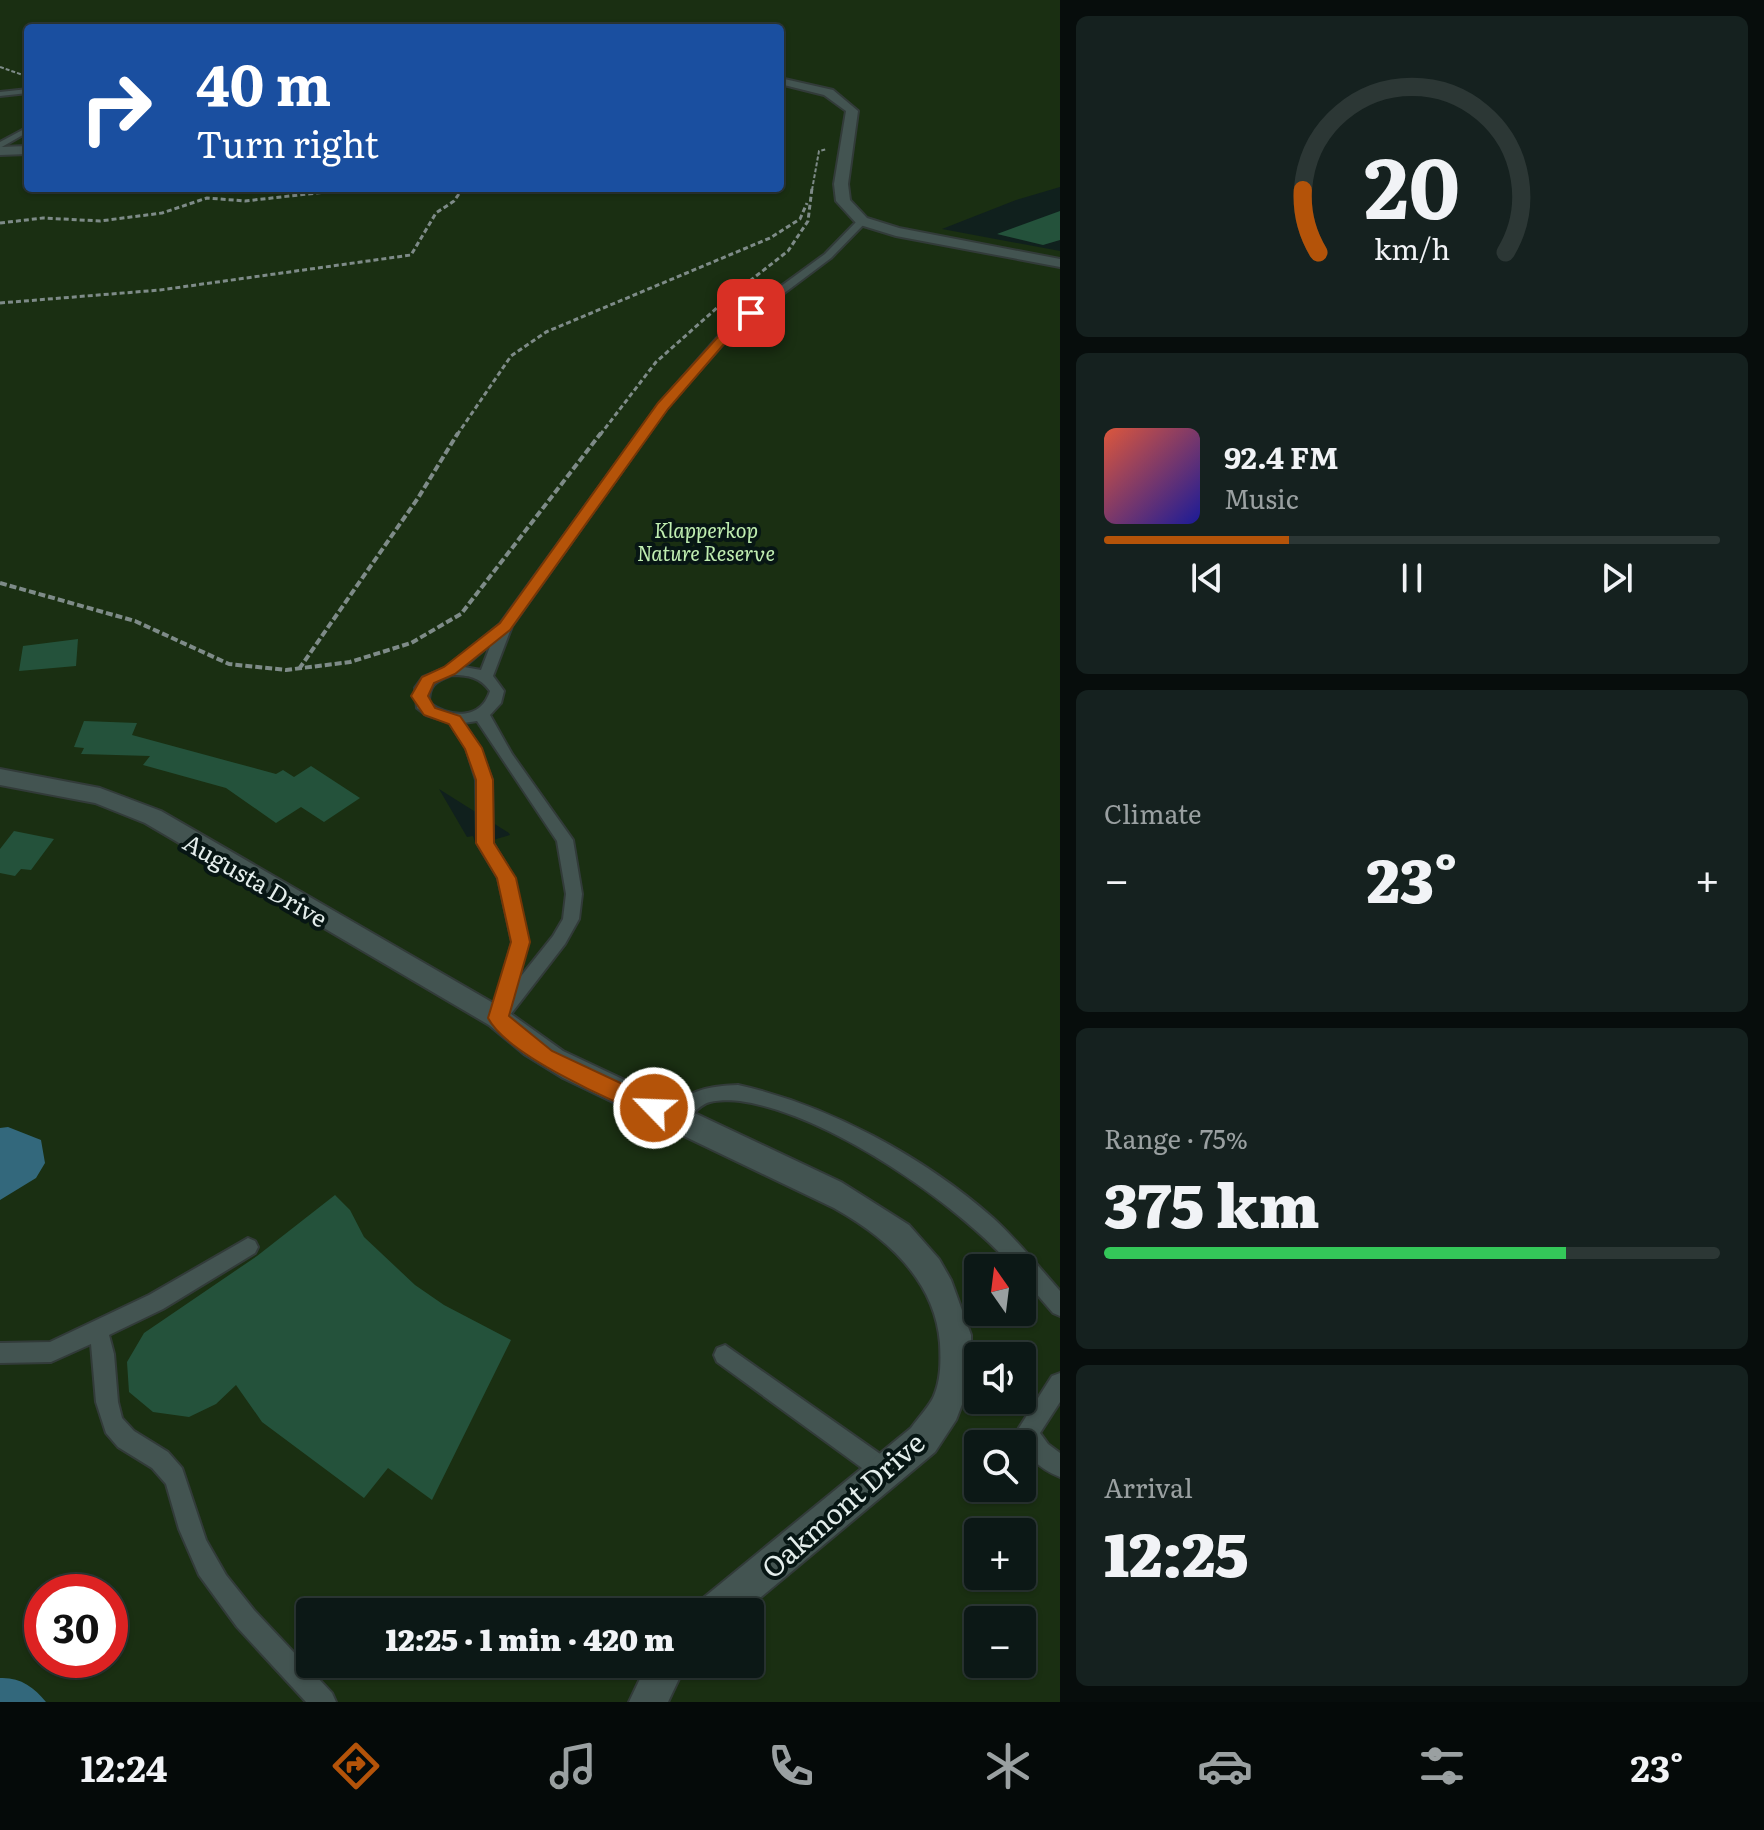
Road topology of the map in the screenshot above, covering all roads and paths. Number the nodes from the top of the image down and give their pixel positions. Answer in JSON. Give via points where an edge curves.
{"nodes":[{"id":1,"x":0,"y":67,"type":"edge"},
{"id":2,"x":24,"y":76,"type":"edge"},
{"id":3,"x":784,"y":82,"type":"edge"},
{"id":4,"x":24,"y":91,"type":"edge"},
{"id":5,"x":0,"y":94,"type":"edge"},
{"id":6,"x":24,"y":132,"type":"edge"},
{"id":7,"x":0,"y":148,"type":"edge"},
{"id":8,"x":24,"y":150,"type":"edge"},
{"id":9,"x":846,"y":151,"type":"junction"},
{"id":10,"x":326,"y":192,"type":"edge"},
{"id":11,"x":460,"y":192,"type":"edge"},
{"id":12,"x":809,"y":194,"type":"junction"},
{"id":13,"x":862,"y":221,"type":"junction"},
{"id":14,"x":0,"y":223,"type":"edge"},
{"id":15,"x":1060,"y":263,"type":"edge"},
{"id":16,"x":0,"y":303,"type":"edge"},
{"id":17,"x":0,"y":583,"type":"edge"},
{"id":18,"x":505,"y":626,"type":"junction"},
{"id":19,"x":298,"y":670,"type":"junction"},
{"id":20,"x":450,"y":671,"type":"junction"},
{"id":21,"x":486,"y":676,"type":"junction"},
{"id":22,"x":482,"y":714,"type":"junction"},
{"id":23,"x":455,"y":720,"type":"junction"},
{"id":24,"x":0,"y":777,"type":"edge"},
{"id":25,"x":498,"y":1018,"type":"junction"},
{"id":26,"x":676,"y":1118,"type":"junction"},
{"id":27,"x":248,"y":1247,"type":"dead end"},
{"id":28,"x":1060,"y":1306,"type":"edge"},
{"id":29,"x":97,"y":1331,"type":"junction"},
{"id":30,"x":0,"y":1353,"type":"edge"},
{"id":31,"x":725,"y":1355,"type":"dead end"},
{"id":32,"x":1060,"y":1383,"type":"edge"},
{"id":33,"x":1060,"y":1466,"type":"edge"},
{"id":34,"x":885,"y":1471,"type":"junction"},
{"id":35,"x":732,"y":1598,"type":"edge"},
{"id":36,"x":660,"y":1678,"type":"edge"},
{"id":37,"x":323,"y":1702,"type":"edge"},
{"id":38,"x":648,"y":1702,"type":"edge"}],
"edges":[{"from":1,"to":2,"type":"path"},
{"from":3,"to":9,"type":"street","via":[[825,92],[847,104],[852,111]]},
{"from":4,"to":5,"type":"lane"},
{"from":6,"to":7,"type":"lane"},
{"from":7,"to":8,"type":"street"},
{"from":9,"to":12,"type":"path","via":[[819,151]]},
{"from":9,"to":13,"type":"street","via":[[843,201]]},
{"from":10,"to":14,"type":"path","via":[[245,201],[207,198],[162,213],[100,221],[43,218]]},
{"from":11,"to":16,"type":"path","via":[[436,213],[411,255],[160,290]]},
{"from":12,"to":19,"type":"path","via":[[802,217],[770,238],[546,332],[511,356]]},
{"from":12,"to":19,"type":"path","via":[[808,221],[788,251],[656,362],[461,614],[437,631],[371,656]]},
{"from":13,"to":15,"type":"street"},
{"from":13,"to":18,"type":"lane","via":[[828,256],[751,313],[663,406]]},
{"from":17,"to":19,"type":"path","via":[[136,622],[230,664]]},
{"from":18,"to":20,"type":"lane"},
{"from":18,"to":21,"type":"lane"},
{"from":20,"to":21,"type":"lane"},
{"from":20,"to":23,"type":"lane","via":[[428,680],[420,696],[429,712]]},
{"from":21,"to":22,"type":"lane","via":[[497,691]]},
{"from":22,"to":23,"type":"lane"},
{"from":22,"to":25,"type":"lane","via":[[565,840],[574,894],[571,919],[559,940]]},
{"from":23,"to":25,"type":"lane","via":[[473,748],[484,780],[485,843],[506,878],[520,942]]},
{"from":24,"to":25,"type":"street","name":"Augusta Drive","via":[[127,805]]},
{"from":25,"to":26,"type":"street","name":"Oakmont Drive","via":[[545,1056]]},
{"from":26,"to":28,"type":"lane","via":[[704,1095],[739,1093],[846,1132],[977,1217]]},
{"from":26,"to":34,"type":"street","name":"Oakmont Drive","via":[[861,1207],[899,1235],[934,1278],[953,1325],[954,1379],[947,1404],[923,1440]]},
{"from":27,"to":29,"type":"lane"},
{"from":29,"to":30,"type":"lane","via":[[51,1352]]},
{"from":29,"to":37,"type":"lane","via":[[105,1348],[106,1403],[115,1428],[161,1458],[176,1479],[207,1566]]},
{"from":31,"to":34,"type":"lane"},
{"from":32,"to":33,"type":"lane","via":[[1028,1431],[1037,1450]]},
{"from":34,"to":35,"type":"street","name":"Oakmont Drive"},
{"from":36,"to":38,"type":"street"}]}
